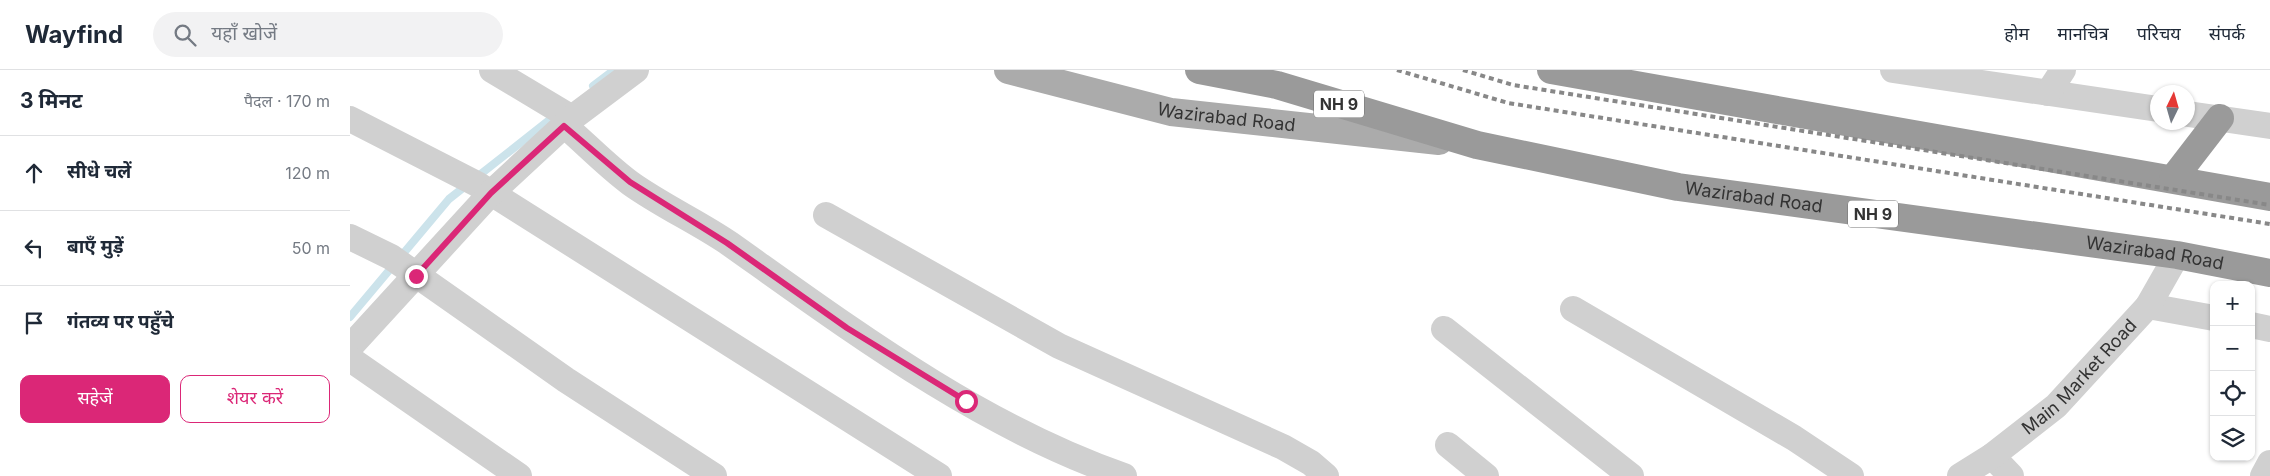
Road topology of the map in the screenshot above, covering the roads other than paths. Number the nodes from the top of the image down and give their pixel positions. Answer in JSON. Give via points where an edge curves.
{"nodes":[{"id":1,"x":492,"y":70,"type":"edge"},
{"id":2,"x":636,"y":70,"type":"edge"},
{"id":3,"x":1008,"y":70,"type":"edge"},
{"id":4,"x":1199,"y":70,"type":"edge"},
{"id":5,"x":1551,"y":70,"type":"edge"},
{"id":6,"x":1893,"y":70,"type":"edge"},
{"id":7,"x":2063,"y":70,"type":"edge"},
{"id":8,"x":1615,"y":75,"type":"edge"},
{"id":9,"x":1956,"y":75,"type":"edge"},
{"id":10,"x":2048,"y":93,"type":"junction"},
{"id":11,"x":2150,"y":108,"type":"edge"},
{"id":12,"x":2195,"y":115,"type":"edge"},
{"id":13,"x":564,"y":116,"type":"junction"},
{"id":14,"x":2220,"y":118,"type":"junction"},
{"id":15,"x":350,"y":119,"type":"edge"},
{"id":16,"x":2270,"y":126,"type":"edge"},
{"id":17,"x":1477,"y":145,"type":"junction"},
{"id":18,"x":2173,"y":179,"type":"junction"},
{"id":19,"x":477,"y":184,"type":"junction"},
{"id":20,"x":2270,"y":197,"type":"edge"},
{"id":21,"x":826,"y":215,"type":"dead end"},
{"id":22,"x":350,"y":237,"type":"edge"},
{"id":23,"x":2177,"y":255,"type":"junction"},
{"id":24,"x":403,"y":266,"type":"junction"},
{"id":25,"x":2270,"y":273,"type":"edge"},
{"id":26,"x":2148,"y":306,"type":"junction"},
{"id":27,"x":1573,"y":309,"type":"dead end"},
{"id":28,"x":2210,"y":317,"type":"edge"},
{"id":29,"x":2255,"y":326,"type":"edge"},
{"id":30,"x":1444,"y":329,"type":"dead end"},
{"id":31,"x":2270,"y":329,"type":"edge"},
{"id":32,"x":350,"y":347,"type":"edge"},
{"id":33,"x":350,"y":359,"type":"edge"},
{"id":34,"x":1448,"y":445,"type":"dead end"},
{"id":35,"x":1992,"y":456,"type":"junction"},
{"id":36,"x":2270,"y":463,"type":"edge"},
{"id":37,"x":519,"y":476,"type":"edge"},
{"id":38,"x":714,"y":476,"type":"edge"},
{"id":39,"x":939,"y":476,"type":"edge"},
{"id":40,"x":1124,"y":476,"type":"edge"},
{"id":41,"x":1326,"y":476,"type":"edge"},
{"id":42,"x":1486,"y":476,"type":"edge"},
{"id":43,"x":1631,"y":476,"type":"edge"},
{"id":44,"x":1851,"y":476,"type":"edge"},
{"id":45,"x":1960,"y":476,"type":"edge"},
{"id":46,"x":2011,"y":476,"type":"edge"},
{"id":47,"x":2263,"y":476,"type":"edge"}],
"edges":[{"from":1,"to":13,"type":"street"},
{"from":2,"to":13,"type":"street"},
{"from":3,"to":17,"type":"main road","name":"Wazirabad Road","via":[[1171,112]]},
{"from":4,"to":17,"type":"highway","name":"Wazirabad Road","number":"NH 9","via":[[1277,85]]},
{"from":5,"to":8,"type":"highway"},
{"from":6,"to":9,"type":"street"},
{"from":7,"to":10,"type":"street"},
{"from":8,"to":18,"type":"highway"},
{"from":9,"to":10,"type":"street"},
{"from":10,"to":11,"type":"street"},
{"from":12,"to":14,"type":"street"},
{"from":13,"to":19,"type":"street"},
{"from":13,"to":40,"type":"street","via":[[630,182],[727,243],[855,334],[974,406],[1070,456]]},
{"from":14,"to":16,"type":"street"},
{"from":14,"to":18,"type":"highway"},
{"from":15,"to":19,"type":"street"},
{"from":17,"to":23,"type":"highway","name":"Wazirabad Road","number":"NH 9","via":[[1678,187]]},
{"from":18,"to":20,"type":"highway"},
{"from":19,"to":24,"type":"street"},
{"from":19,"to":39,"type":"street"},
{"from":21,"to":41,"type":"street","via":[[1059,346],[1283,447]]},
{"from":22,"to":24,"type":"street"},
{"from":23,"to":25,"type":"highway","name":"Wazirabad Road","number":"NH 9"},
{"from":23,"to":26,"type":"street","name":"Main Market Road"},
{"from":24,"to":32,"type":"street"},
{"from":24,"to":38,"type":"street","via":[[566,380]]},
{"from":26,"to":28,"type":"street"},
{"from":26,"to":35,"type":"street","name":"Main Market Road","via":[[2056,406]]},
{"from":27,"to":44,"type":"street","via":[[1794,438]]},
{"from":29,"to":31,"type":"street"},
{"from":30,"to":43,"type":"street"},
{"from":33,"to":37,"type":"street"},
{"from":34,"to":42,"type":"street"},
{"from":35,"to":45,"type":"street","name":"Main Market Road"},
{"from":35,"to":46,"type":"street"},
{"from":36,"to":47,"type":"street"}]}
